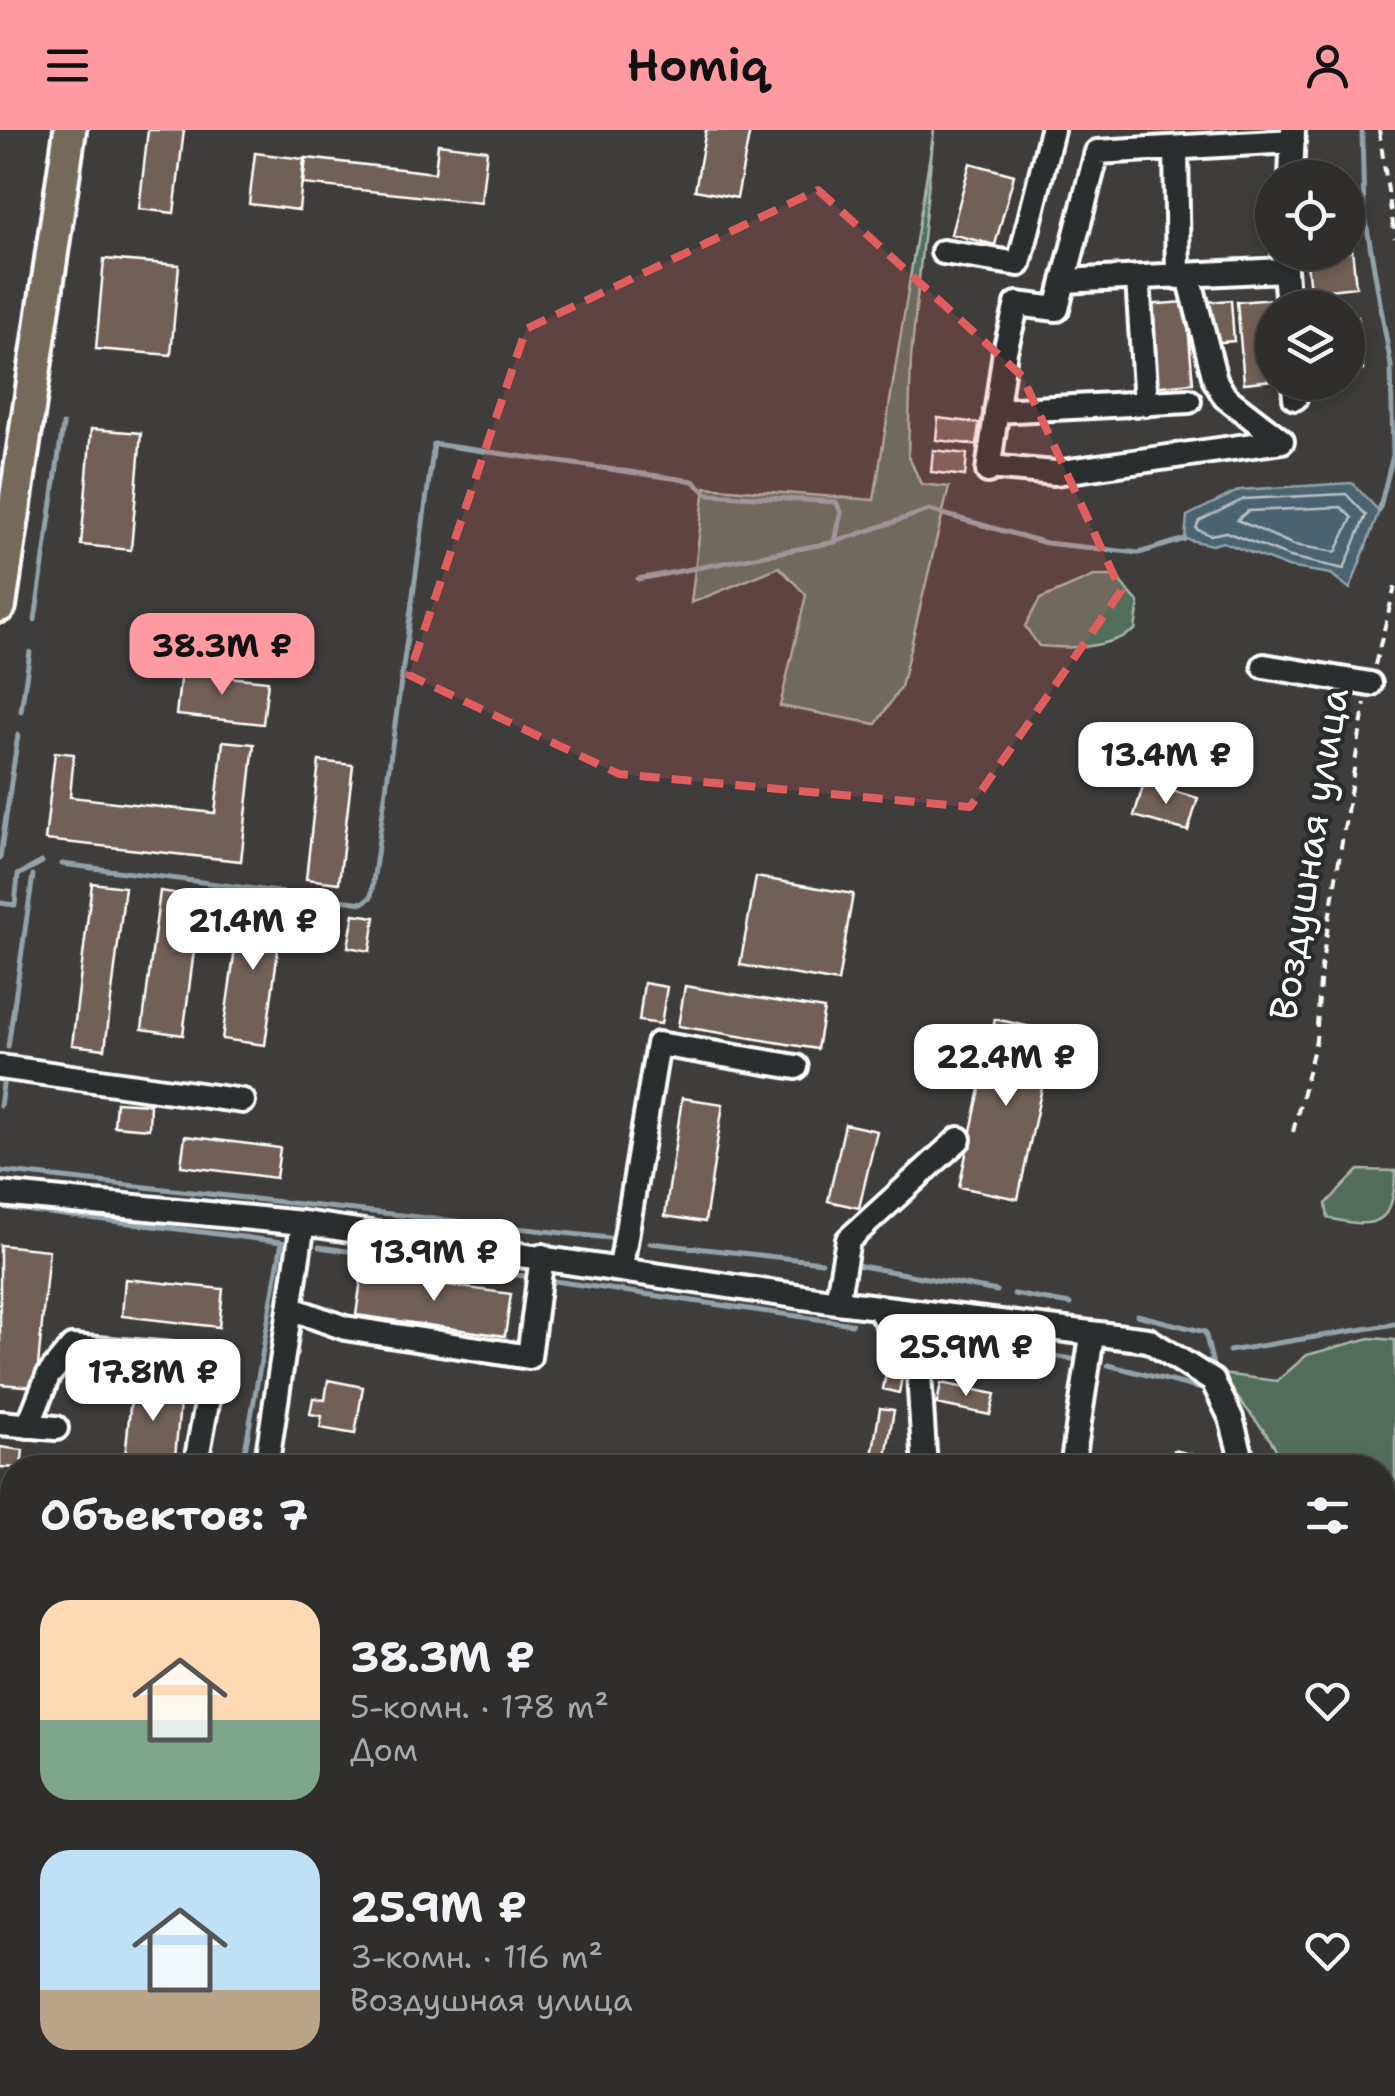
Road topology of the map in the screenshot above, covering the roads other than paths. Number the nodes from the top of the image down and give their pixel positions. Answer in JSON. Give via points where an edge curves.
{"nodes":[{"id":1,"x":70,"y":130,"type":"edge"},
{"id":2,"x":1052,"y":130,"type":"edge"},
{"id":3,"x":1293,"y":136,"type":"edge"},
{"id":4,"x":1176,"y":148,"type":"junction"},
{"id":5,"x":943,"y":252,"type":"dead end"},
{"id":6,"x":1255,"y":265,"type":"edge"},
{"id":7,"x":1184,"y":276,"type":"junction"},
{"id":8,"x":1138,"y":279,"type":"junction"},
{"id":9,"x":1064,"y":281,"type":"junction"},
{"id":10,"x":1189,"y":402,"type":"dead end"},
{"id":11,"x":1146,"y":404,"type":"junction"},
{"id":12,"x":996,"y":411,"type":"junction"},
{"id":13,"x":0,"y":606,"type":"edge"},
{"id":14,"x":1264,"y":666,"type":"dead end"},
{"id":15,"x":1370,"y":684,"type":"road end"},
{"id":16,"x":0,"y":1067,"type":"edge"},
{"id":17,"x":796,"y":1067,"type":"dead end"},
{"id":18,"x":243,"y":1100,"type":"dead end"},
{"id":19,"x":959,"y":1139,"type":"dead end"},
{"id":20,"x":0,"y":1194,"type":"edge"},
{"id":21,"x":303,"y":1224,"type":"junction"},
{"id":22,"x":542,"y":1256,"type":"junction"},
{"id":23,"x":621,"y":1267,"type":"junction"},
{"id":24,"x":837,"y":1302,"type":"junction"},
{"id":25,"x":290,"y":1308,"type":"junction"},
{"id":26,"x":878,"y":1308,"type":"junction"},
{"id":27,"x":1092,"y":1336,"type":"junction"},
{"id":28,"x":211,"y":1358,"type":"dead end"},
{"id":29,"x":208,"y":1398,"type":"dead end"},
{"id":30,"x":0,"y":1423,"type":"edge"},
{"id":31,"x":28,"y":1426,"type":"junction"},
{"id":32,"x":56,"y":1428,"type":"dead end"},
{"id":33,"x":197,"y":1455,"type":"edge"},
{"id":34,"x":268,"y":1455,"type":"edge"},
{"id":35,"x":925,"y":1455,"type":"edge"},
{"id":36,"x":1074,"y":1455,"type":"edge"},
{"id":37,"x":1240,"y":1455,"type":"edge"}],
"edges":[{"from":1,"to":13,"type":"main road"},
{"from":2,"to":5,"type":"street","via":[[1018,264]]},
{"from":3,"to":4,"type":"street"},
{"from":4,"to":7,"type":"street"},
{"from":4,"to":9,"type":"street","via":[[1098,152]]},
{"from":6,"to":7,"type":"street"},
{"from":7,"to":8,"type":"street"},
{"from":7,"to":12,"type":"street","via":[[1224,396],[1282,441],[1055,473],[988,469]]},
{"from":8,"to":9,"type":"street"},
{"from":8,"to":11,"type":"street"},
{"from":9,"to":12,"type":"street","via":[[1057,310],[1017,304]]},
{"from":10,"to":11,"type":"street"},
{"from":11,"to":12,"type":"street"},
{"from":14,"to":15,"type":"street"},
{"from":16,"to":18,"type":"street"},
{"from":17,"to":23,"type":"street","via":[[658,1044]]},
{"from":19,"to":24,"type":"street","via":[[848,1240]]},
{"from":20,"to":21,"type":"street"},
{"from":21,"to":22,"type":"street"},
{"from":21,"to":25,"type":"street"},
{"from":22,"to":23,"type":"street"},
{"from":22,"to":25,"type":"street","via":[[529,1357],[345,1328]]},
{"from":23,"to":24,"type":"street"},
{"from":24,"to":26,"type":"street"},
{"from":25,"to":34,"type":"street"},
{"from":26,"to":27,"type":"street"},
{"from":26,"to":35,"type":"street","via":[[920,1374]]},
{"from":27,"to":36,"type":"street"},
{"from":27,"to":37,"type":"street","via":[[1148,1340],[1213,1381]]},
{"from":28,"to":31,"type":"street","via":[[72,1348],[48,1376]]},
{"from":29,"to":33,"type":"street"},
{"from":30,"to":31,"type":"street"},
{"from":31,"to":32,"type":"street"}]}
